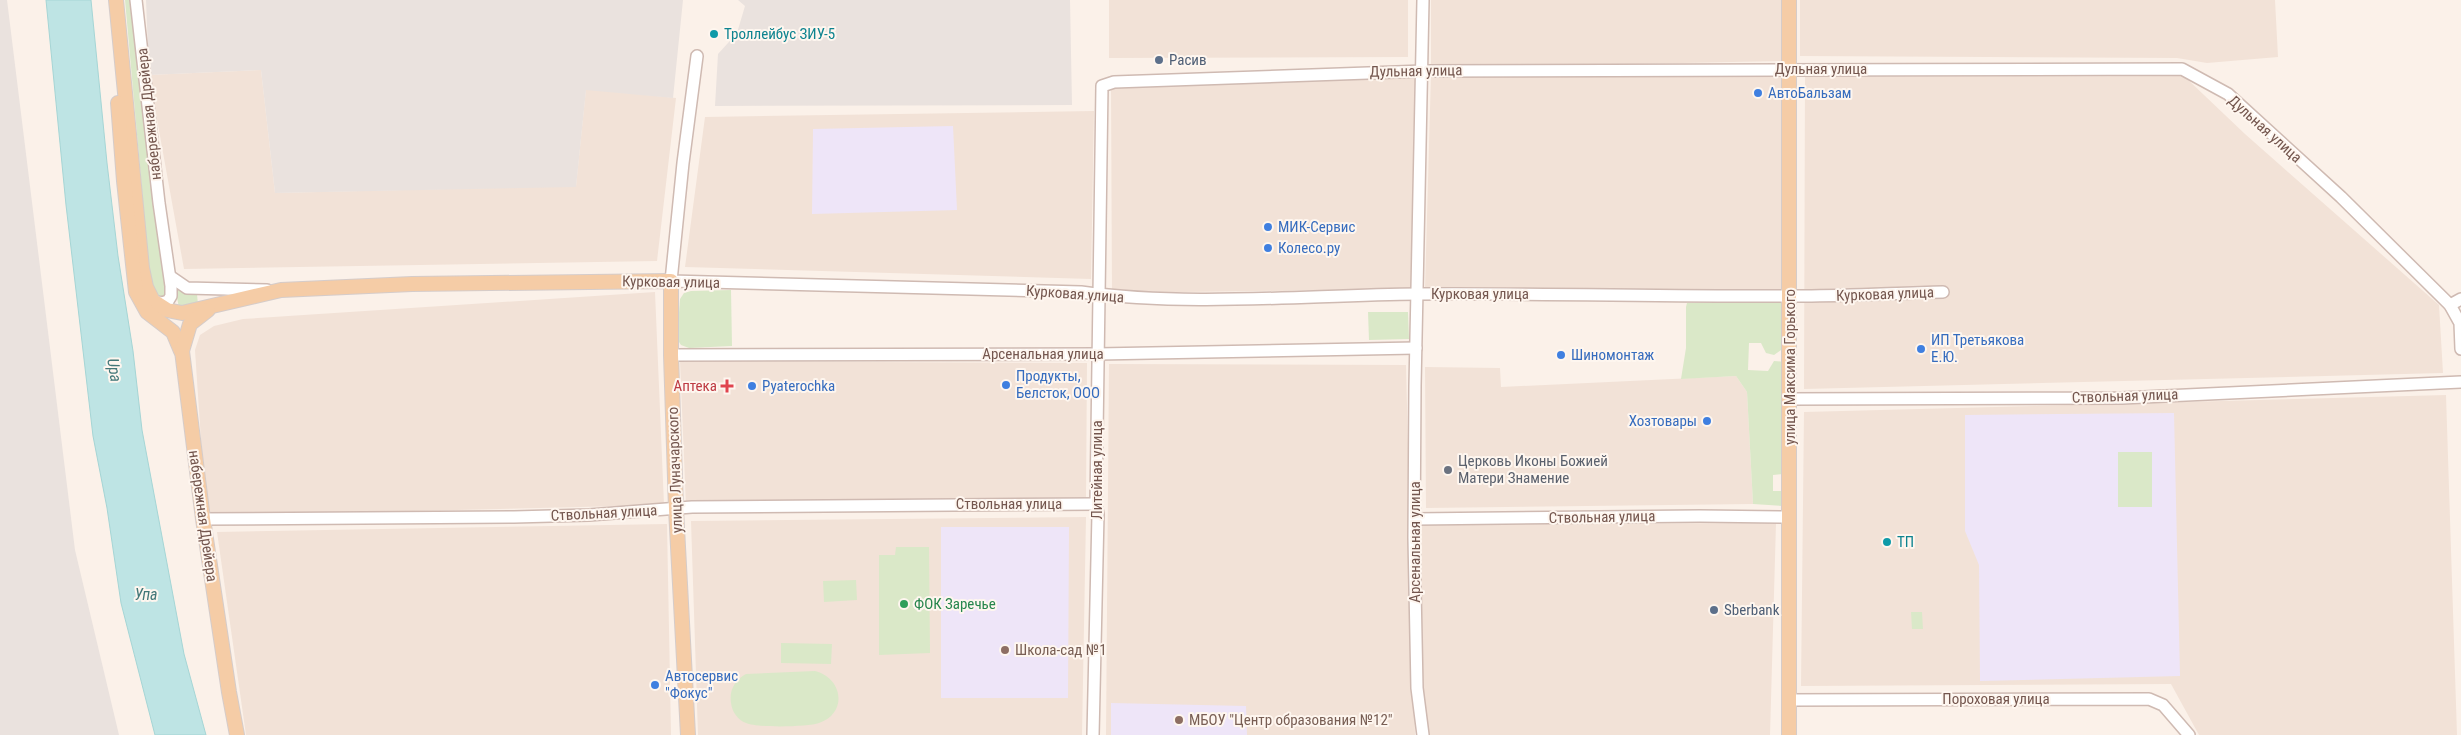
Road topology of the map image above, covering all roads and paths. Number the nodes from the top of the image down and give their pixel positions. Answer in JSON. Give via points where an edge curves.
{"nodes":[{"id":1,"x":107,"y":0,"type":"edge"},
{"id":2,"x":116,"y":0,"type":"edge"},
{"id":3,"x":136,"y":0,"type":"edge"},
{"id":4,"x":1424,"y":0,"type":"edge"},
{"id":5,"x":1790,"y":0,"type":"edge"},
{"id":6,"x":115,"y":21,"type":"junction"},
{"id":7,"x":696,"y":56,"type":"dead end"},
{"id":8,"x":1790,"y":69,"type":"junction"},
{"id":9,"x":1424,"y":70,"type":"junction"},
{"id":10,"x":1102,"y":86,"type":"joint"},
{"id":11,"x":171,"y":277,"type":"junction"},
{"id":12,"x":671,"y":281,"type":"junction"},
{"id":13,"x":281,"y":290,"type":"junction"},
{"id":14,"x":1943,"y":292,"type":"dead end"},
{"id":15,"x":1098,"y":294,"type":"junction"},
{"id":16,"x":1417,"y":294,"type":"junction"},
{"id":17,"x":1790,"y":296,"type":"junction"},
{"id":18,"x":2461,"y":299,"type":"edge"},
{"id":19,"x":153,"y":301,"type":"junction"},
{"id":20,"x":2450,"y":305,"type":"junction"},
{"id":21,"x":210,"y":308,"type":"junction"},
{"id":22,"x":1416,"y":348,"type":"junction"},
{"id":23,"x":2461,"y":349,"type":"edge"},
{"id":24,"x":182,"y":351,"type":"junction"},
{"id":25,"x":1098,"y":354,"type":"junction"},
{"id":26,"x":671,"y":355,"type":"junction"},
{"id":27,"x":2461,"y":382,"type":"edge"},
{"id":28,"x":1790,"y":399,"type":"junction"},
{"id":29,"x":1096,"y":504,"type":"junction"},
{"id":30,"x":676,"y":509,"type":"junction"},
{"id":31,"x":1789,"y":518,"type":"junction"},
{"id":32,"x":203,"y":519,"type":"junction"},
{"id":33,"x":1415,"y":519,"type":"junction"},
{"id":34,"x":1789,"y":700,"type":"junction"},
{"id":35,"x":237,"y":735,"type":"edge"},
{"id":36,"x":688,"y":735,"type":"edge"},
{"id":37,"x":1093,"y":735,"type":"edge"},
{"id":38,"x":1423,"y":735,"type":"edge"},
{"id":39,"x":1789,"y":735,"type":"edge"},
{"id":40,"x":2189,"y":735,"type":"edge"}],
"edges":[{"from":1,"to":6,"type":"main road"},
{"from":2,"to":6,"type":"main road"},
{"from":3,"to":11,"type":"street","name":"набережная Дрейера"},
{"from":4,"to":9,"type":"street","name":"Арсенальная улица"},
{"from":5,"to":8,"type":"main road","name":"улица Максима Горького"},
{"from":6,"to":19,"type":"main road","via":[[141,258],[144,280]]},
{"from":6,"to":24,"type":"main road","via":[[136,292],[147,312],[174,332]]},
{"from":7,"to":12,"type":"street","name":"улица Луначарского"},
{"from":8,"to":9,"type":"street","name":"Дульная улица"},
{"from":8,"to":17,"type":"main road","name":"улица Максима Горького"},
{"from":8,"to":20,"type":"street","name":"Дульная улица","via":[[2182,69],[2228,94],[2341,197]]},
{"from":9,"to":10,"type":"street","name":"Дульная улица","via":[[1123,80]]},
{"from":9,"to":16,"type":"street","name":"Арсенальная улица"},
{"from":10,"to":15,"type":"street","name":"Литейная улица"},
{"from":11,"to":13,"type":"street","via":[[188,288]]},
{"from":11,"to":19,"type":"street","name":"набережная Дрейера","via":[[169,300],[162,303]]},
{"from":12,"to":13,"type":"main road","name":"Курковая улица","via":[[422,284]]},
{"from":12,"to":15,"type":"street","name":"Курковая улица"},
{"from":12,"to":26,"type":"main road","name":"улица Луначарского"},
{"from":13,"to":21,"type":"main road","name":"Курковая улица"},
{"from":14,"to":17,"type":"street","name":"Курковая улица"},
{"from":15,"to":16,"type":"street","name":"Курковая улица","via":[[1113,297],[1265,298]]},
{"from":15,"to":25,"type":"street","name":"Литейная улица"},
{"from":16,"to":17,"type":"street","name":"Курковая улица"},
{"from":16,"to":22,"type":"street","name":"Арсенальная улица"},
{"from":17,"to":28,"type":"main road","name":"улица Максима Горького"},
{"from":18,"to":20,"type":"street"},
{"from":19,"to":21,"type":"main road","name":"Курковая улица","via":[[175,313]]},
{"from":20,"to":23,"type":"street","via":[[2460,323]]},
{"from":21,"to":24,"type":"main road","name":"набережная Дрейера","via":[[190,324]]},
{"from":22,"to":25,"type":"street","name":"Арсенальная улица"},
{"from":22,"to":33,"type":"street","name":"Арсенальная улица"},
{"from":24,"to":32,"type":"main road","name":"набережная Дрейера"},
{"from":25,"to":26,"type":"street","name":"Арсенальная улица"},
{"from":25,"to":29,"type":"street","name":"Литейная улица"},
{"from":26,"to":30,"type":"main road","name":"улица Луначарского"},
{"from":27,"to":28,"type":"street","name":"Ствольная улица","via":[[2122,398]]},
{"from":28,"to":31,"type":"main road","name":"улица Максима Горького"},
{"from":29,"to":30,"type":"street","name":"Ствольная улица"},
{"from":29,"to":37,"type":"street","name":"Литейная улица"},
{"from":30,"to":32,"type":"street","name":"Ствольная улица","via":[[514,517]]},
{"from":30,"to":36,"type":"main road","name":"улица Луначарского"},
{"from":31,"to":33,"type":"street","name":"Ствольная улица"},
{"from":31,"to":34,"type":"main road","name":"улица Максима Горького"},
{"from":32,"to":35,"type":"main road","name":"набережная Дрейера"},
{"from":33,"to":38,"type":"street","name":"Арсенальная улица","via":[[1417,688]]},
{"from":34,"to":39,"type":"main road","name":"улица Максима Горького"},
{"from":34,"to":40,"type":"street","name":"Пороховая улица","via":[[2149,700],[2163,705]]}]}
